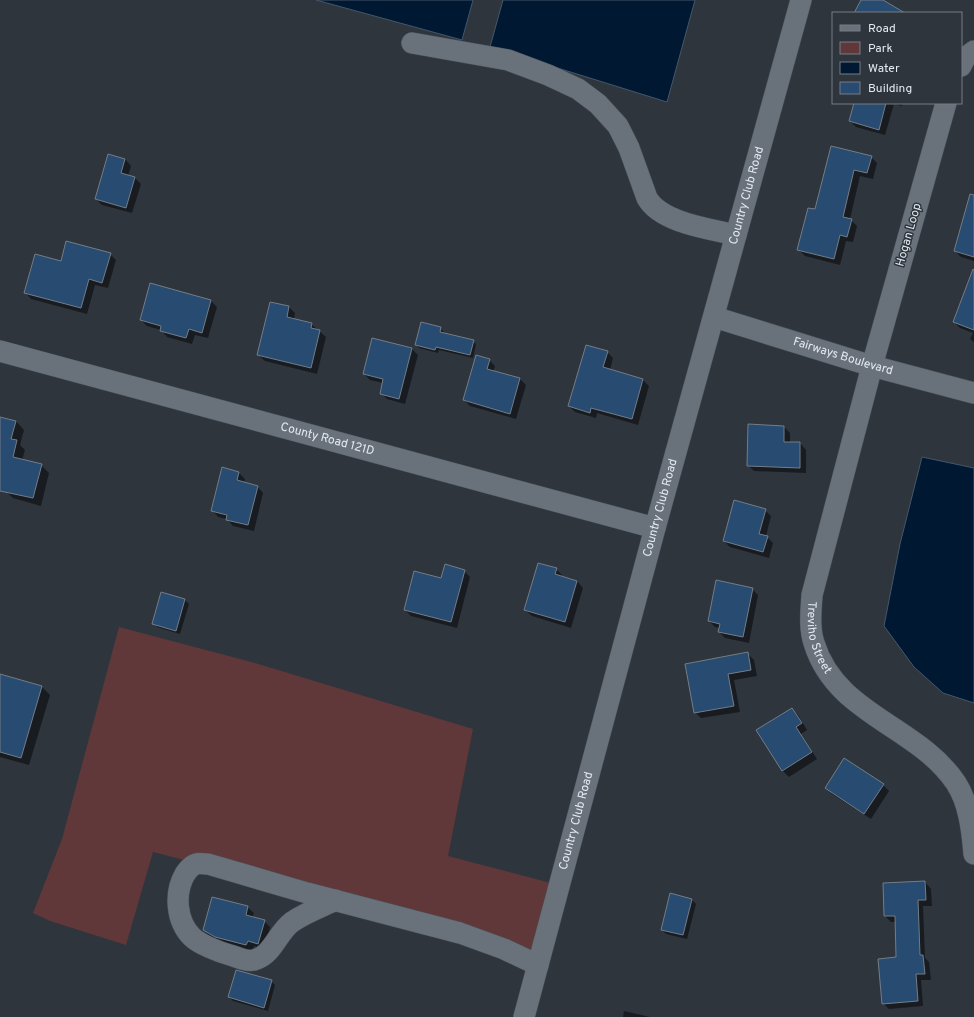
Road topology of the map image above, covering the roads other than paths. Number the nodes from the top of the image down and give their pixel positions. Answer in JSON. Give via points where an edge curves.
{"nodes":[{"id":1,"x":801,"y":0,"type":"edge"},
{"id":2,"x":412,"y":43,"type":"dead end"},
{"id":3,"x":974,"y":51,"type":"edge"},
{"id":4,"x":962,"y":64,"type":"edge"},
{"id":5,"x":946,"y":104,"type":"edge"},
{"id":6,"x":736,"y":235,"type":"junction"},
{"id":7,"x":714,"y":317,"type":"junction"},
{"id":8,"x":0,"y":351,"type":"edge"},
{"id":9,"x":872,"y":366,"type":"junction"},
{"id":10,"x":974,"y":393,"type":"edge"},
{"id":11,"x":655,"y":528,"type":"junction"},
{"id":12,"x":974,"y":854,"type":"edge"},
{"id":13,"x":336,"y":900,"type":"junction"},
{"id":14,"x":538,"y":965,"type":"junction"},
{"id":15,"x":524,"y":1017,"type":"edge"}],
"edges":[{"from":1,"to":6,"type":"street","name":"Country Club Road"},
{"from":2,"to":6,"type":"street","via":[[508,60],[578,89],[598,104],[618,126],[651,205],[672,218]]},
{"from":3,"to":4,"type":"street"},
{"from":5,"to":9,"type":"street","name":"Hogan Loop"},
{"from":6,"to":7,"type":"street","name":"Country Club Road"},
{"from":7,"to":9,"type":"street","name":"Fairways Boulevard"},
{"from":7,"to":11,"type":"street","name":"Country Club Road"},
{"from":8,"to":11,"type":"street","name":"County Road 121D"},
{"from":9,"to":10,"type":"street","name":"Fairways Boulevard"},
{"from":9,"to":12,"type":"street","name":"Treviho Street","via":[[812,595],[811,623],[814,643],[823,665],[838,686],[861,706],[922,746],[945,768],[957,785],[966,807]]},
{"from":11,"to":14,"type":"street","name":"Country Club Road"},
{"from":13,"to":13,"type":"street","via":[[208,864],[196,864],[189,868],[178,891],[178,906],[192,937],[225,954],[248,960],[264,955],[292,922]]},
{"from":13,"to":14,"type":"street","via":[[460,933]]},
{"from":14,"to":15,"type":"street","name":"Country Club Road"}]}
